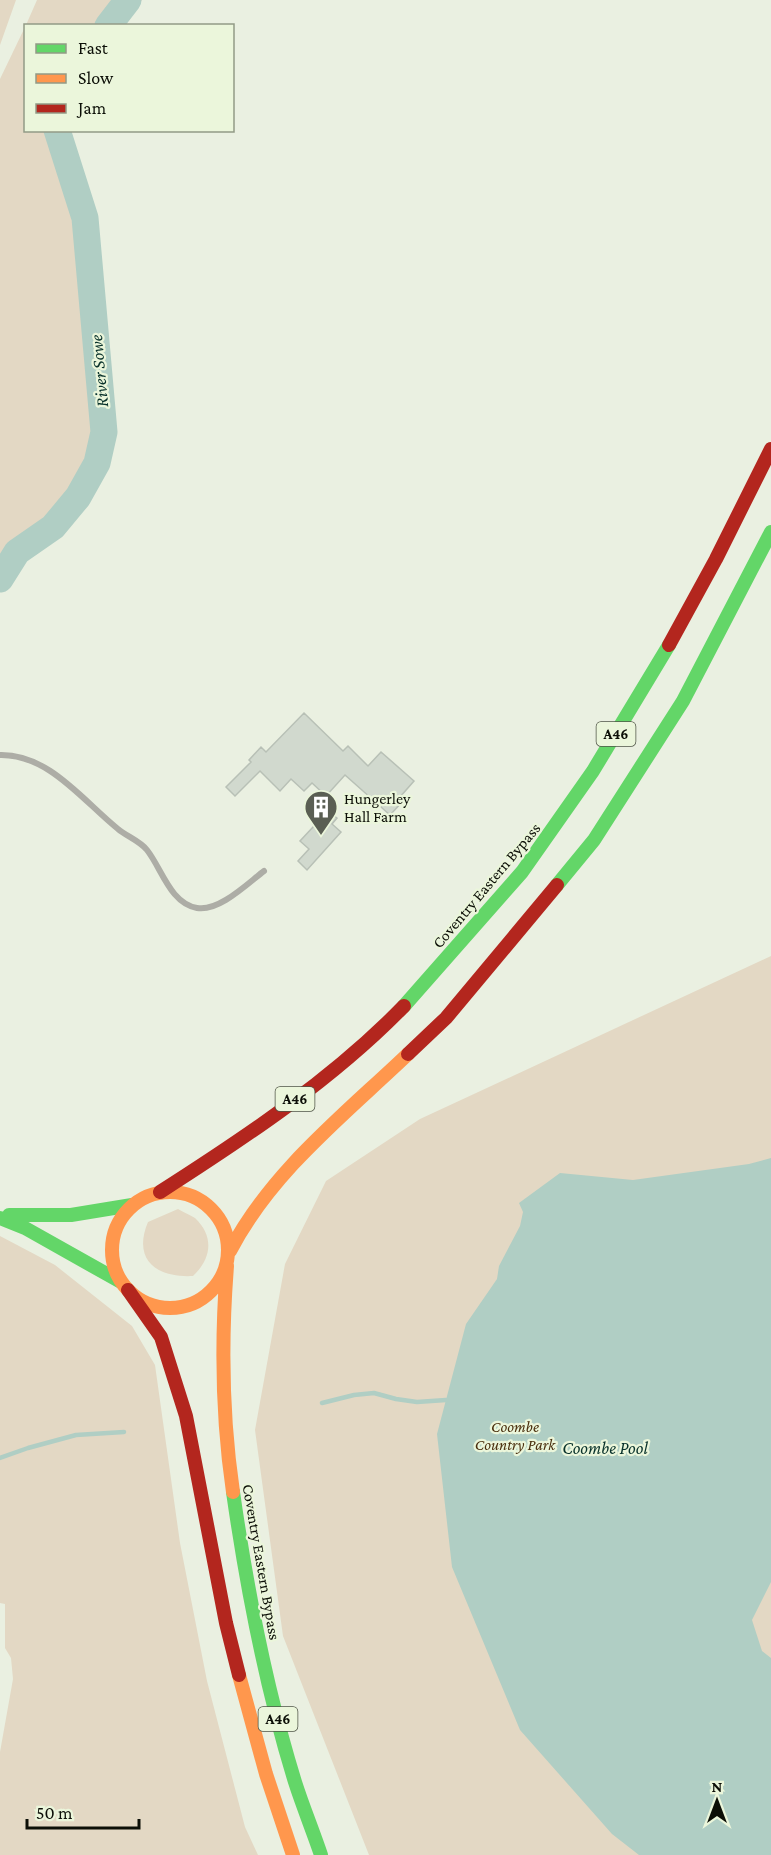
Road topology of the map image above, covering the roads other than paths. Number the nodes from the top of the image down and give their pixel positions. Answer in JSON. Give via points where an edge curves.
{"nodes":[{"id":1,"x":771,"y":449,"type":"edge"},
{"id":2,"x":771,"y":532,"type":"edge"},
{"id":3,"x":0,"y":755,"type":"edge"},
{"id":4,"x":264,"y":871,"type":"dead end"},
{"id":5,"x":160,"y":1192,"type":"junction"},
{"id":6,"x":132,"y":1205,"type":"junction"},
{"id":7,"x":0,"y":1216,"type":"edge"},
{"id":8,"x":230,"y":1251,"type":"junction"},
{"id":9,"x":227,"y":1266,"type":"junction"},
{"id":10,"x":125,"y":1286,"type":"junction"},
{"id":11,"x":293,"y":1855,"type":"edge"},
{"id":12,"x":321,"y":1855,"type":"edge"}],
"edges":[{"from":1,"to":5,"type":"main road","name":"Coventry Eastern Bypass","number":"A46","via":[[649,682],[566,812],[521,874],[378,1031],[251,1133]]},
{"from":2,"to":8,"type":"main road","number":"A46","via":[[683,701],[594,840],[446,1018],[269,1191]]},
{"from":3,"to":4,"type":"lane","via":[[36,762],[64,782],[118,830],[147,849],[179,898],[198,908],[225,902]]},
{"from":5,"to":6,"type":"main road"},
{"from":5,"to":8,"type":"main road","via":[[188,1194],[211,1208],[224,1226]]},
{"from":6,"to":7,"type":"main road","via":[[69,1216]]},
{"from":6,"to":10,"type":"main road","via":[[117,1225],[112,1241],[114,1266]]},
{"from":7,"to":10,"type":"main road"},
{"from":8,"to":9,"type":"main road"},
{"from":9,"to":10,"type":"main road","via":[[212,1291],[184,1307],[156,1306],[137,1298]]},
{"from":9,"to":12,"type":"main road","name":"Coventry Eastern Bypass","number":"A46","via":[[221,1361],[237,1523],[273,1702]]},
{"from":10,"to":11,"type":"main road","number":"A46","via":[[160,1337],[174,1375],[247,1708]]}]}
